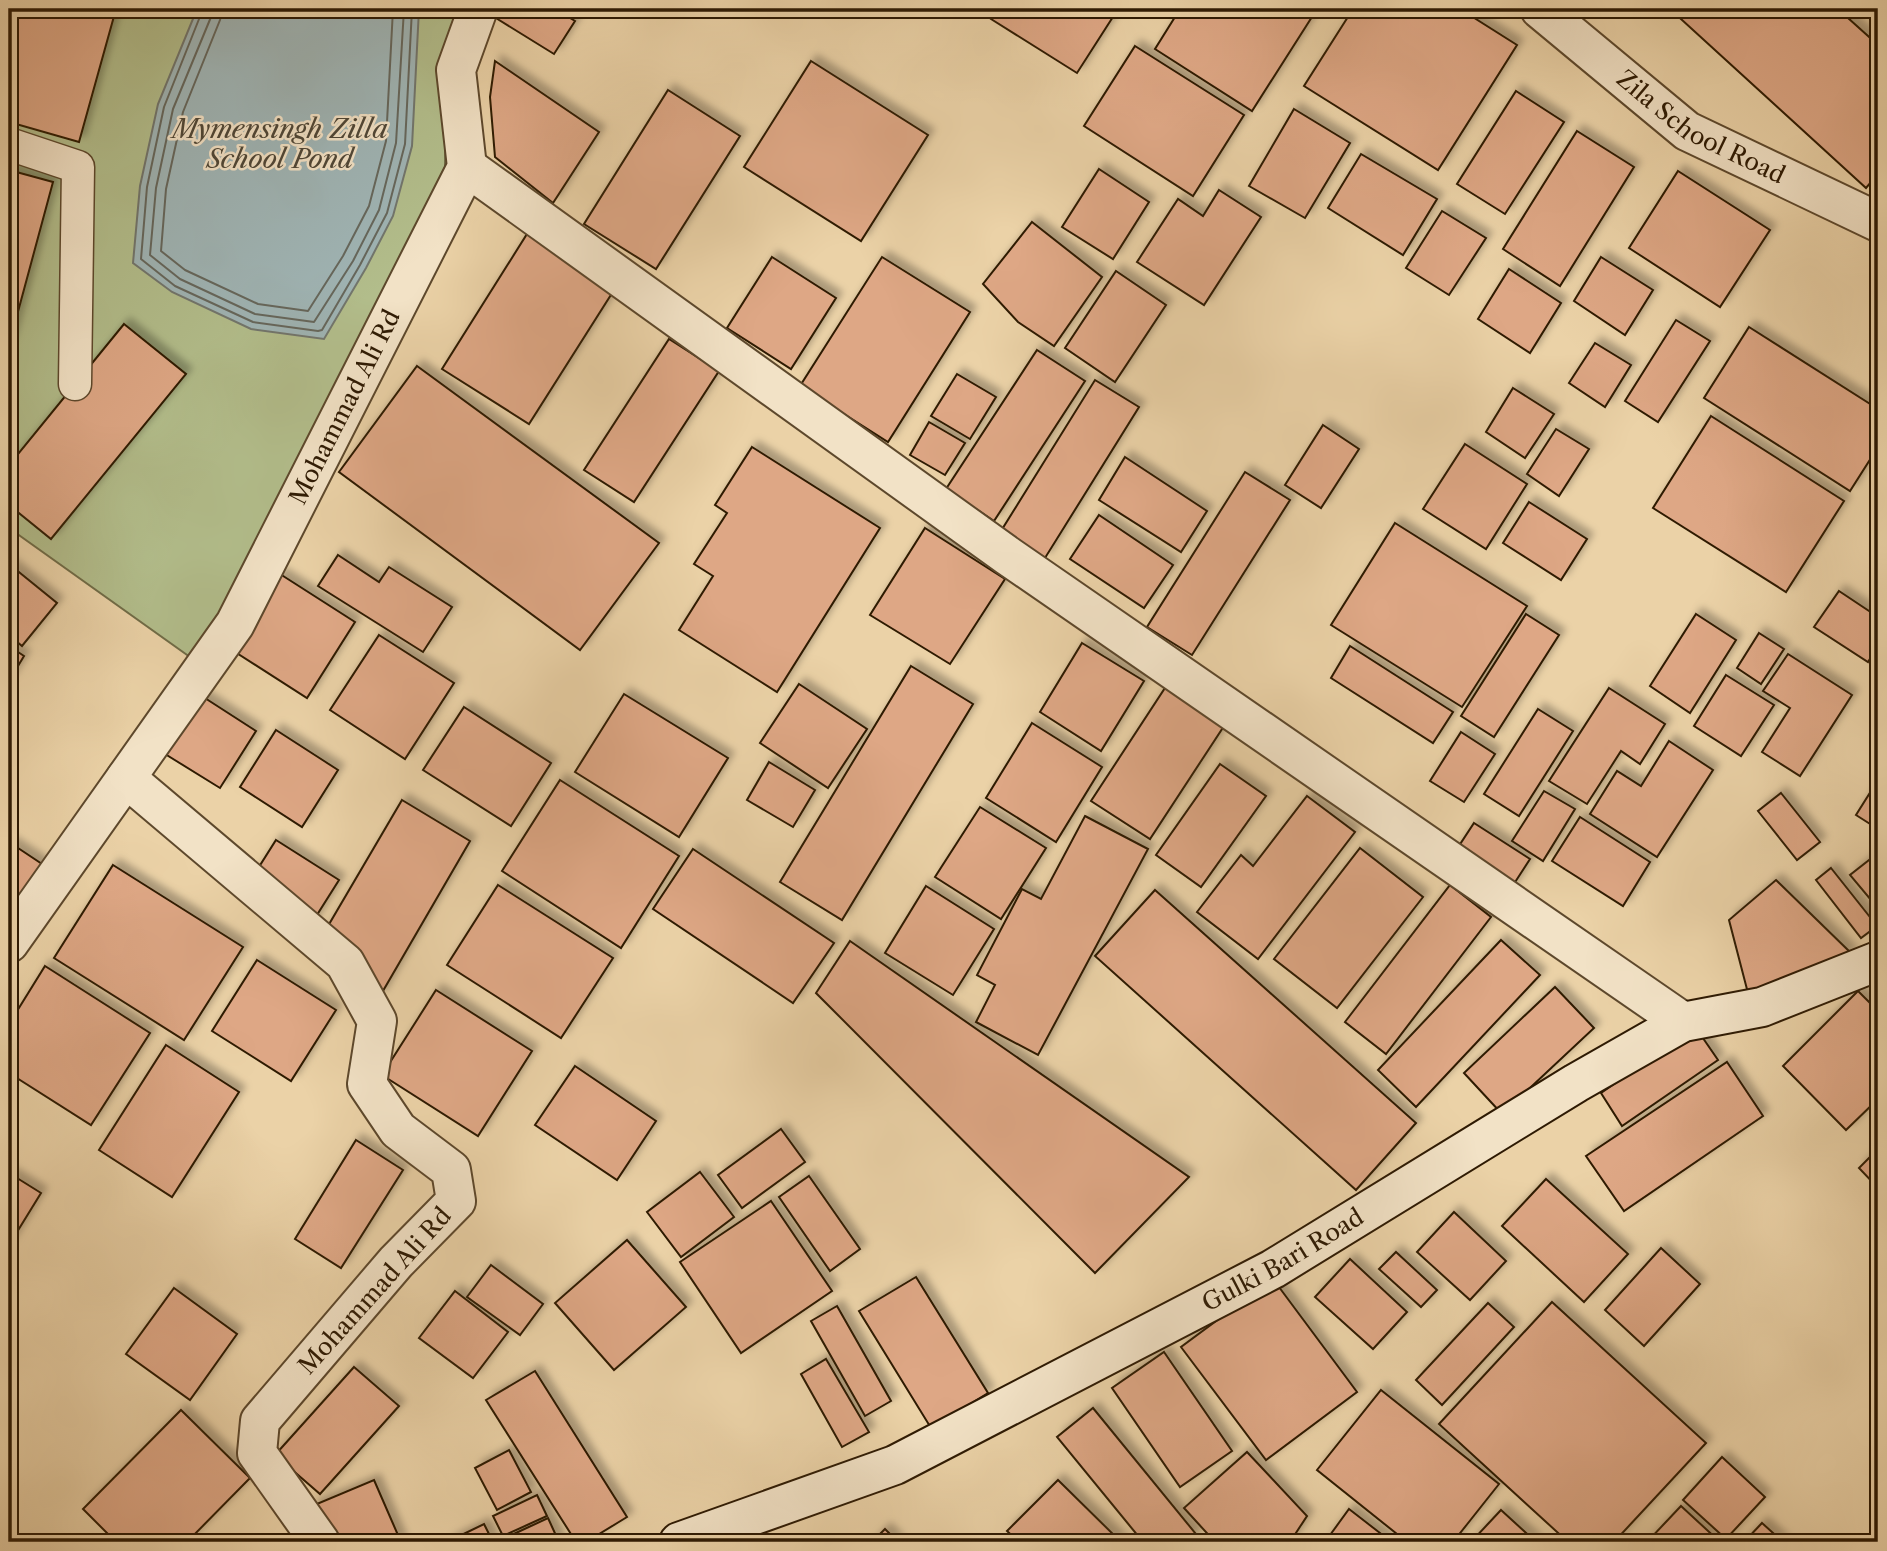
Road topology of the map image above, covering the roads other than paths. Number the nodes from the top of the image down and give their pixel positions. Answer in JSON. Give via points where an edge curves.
{"nodes":[{"id":1,"x":478,"y":9,"type":"edge"},
{"id":2,"x":1540,"y":9,"type":"edge"},
{"id":3,"x":9,"y":145,"type":"edge"},
{"id":4,"x":467,"y":167,"type":"junction"},
{"id":5,"x":1878,"y":222,"type":"edge"},
{"id":6,"x":75,"y":384,"type":"dead end"},
{"id":7,"x":126,"y":778,"type":"junction"},
{"id":8,"x":9,"y":943,"type":"edge"},
{"id":9,"x":1878,"y":961,"type":"edge"},
{"id":10,"x":1683,"y":1022,"type":"junction"},
{"id":11,"x":320,"y":1542,"type":"edge"},
{"id":12,"x":678,"y":1542,"type":"edge"}],
"edges":[{"from":1,"to":4,"type":"street","via":[[456,70]]},
{"from":2,"to":5,"type":"street","name":"Zila School Road","via":[[1688,131]]},
{"from":3,"to":6,"type":"lane","via":[[78,167]]},
{"from":4,"to":7,"type":"street","name":"Mohammad Ali Rd","via":[[235,624]]},
{"from":4,"to":10,"type":"street","via":[[1007,556]]},
{"from":7,"to":8,"type":"street","name":"Mohammad Ali Rd"},
{"from":7,"to":11,"type":"street","name":"Mohammad Ali Rd","via":[[345,963],[377,1021],[367,1084],[398,1130],[452,1170],[456,1201],[260,1420],[257,1453]]},
{"from":9,"to":10,"type":"street","name":"Gulki Bari Road","via":[[1762,1007]]},
{"from":10,"to":12,"type":"street","name":"Gulki Bari Road","via":[[1273,1269],[895,1465]]}]}
